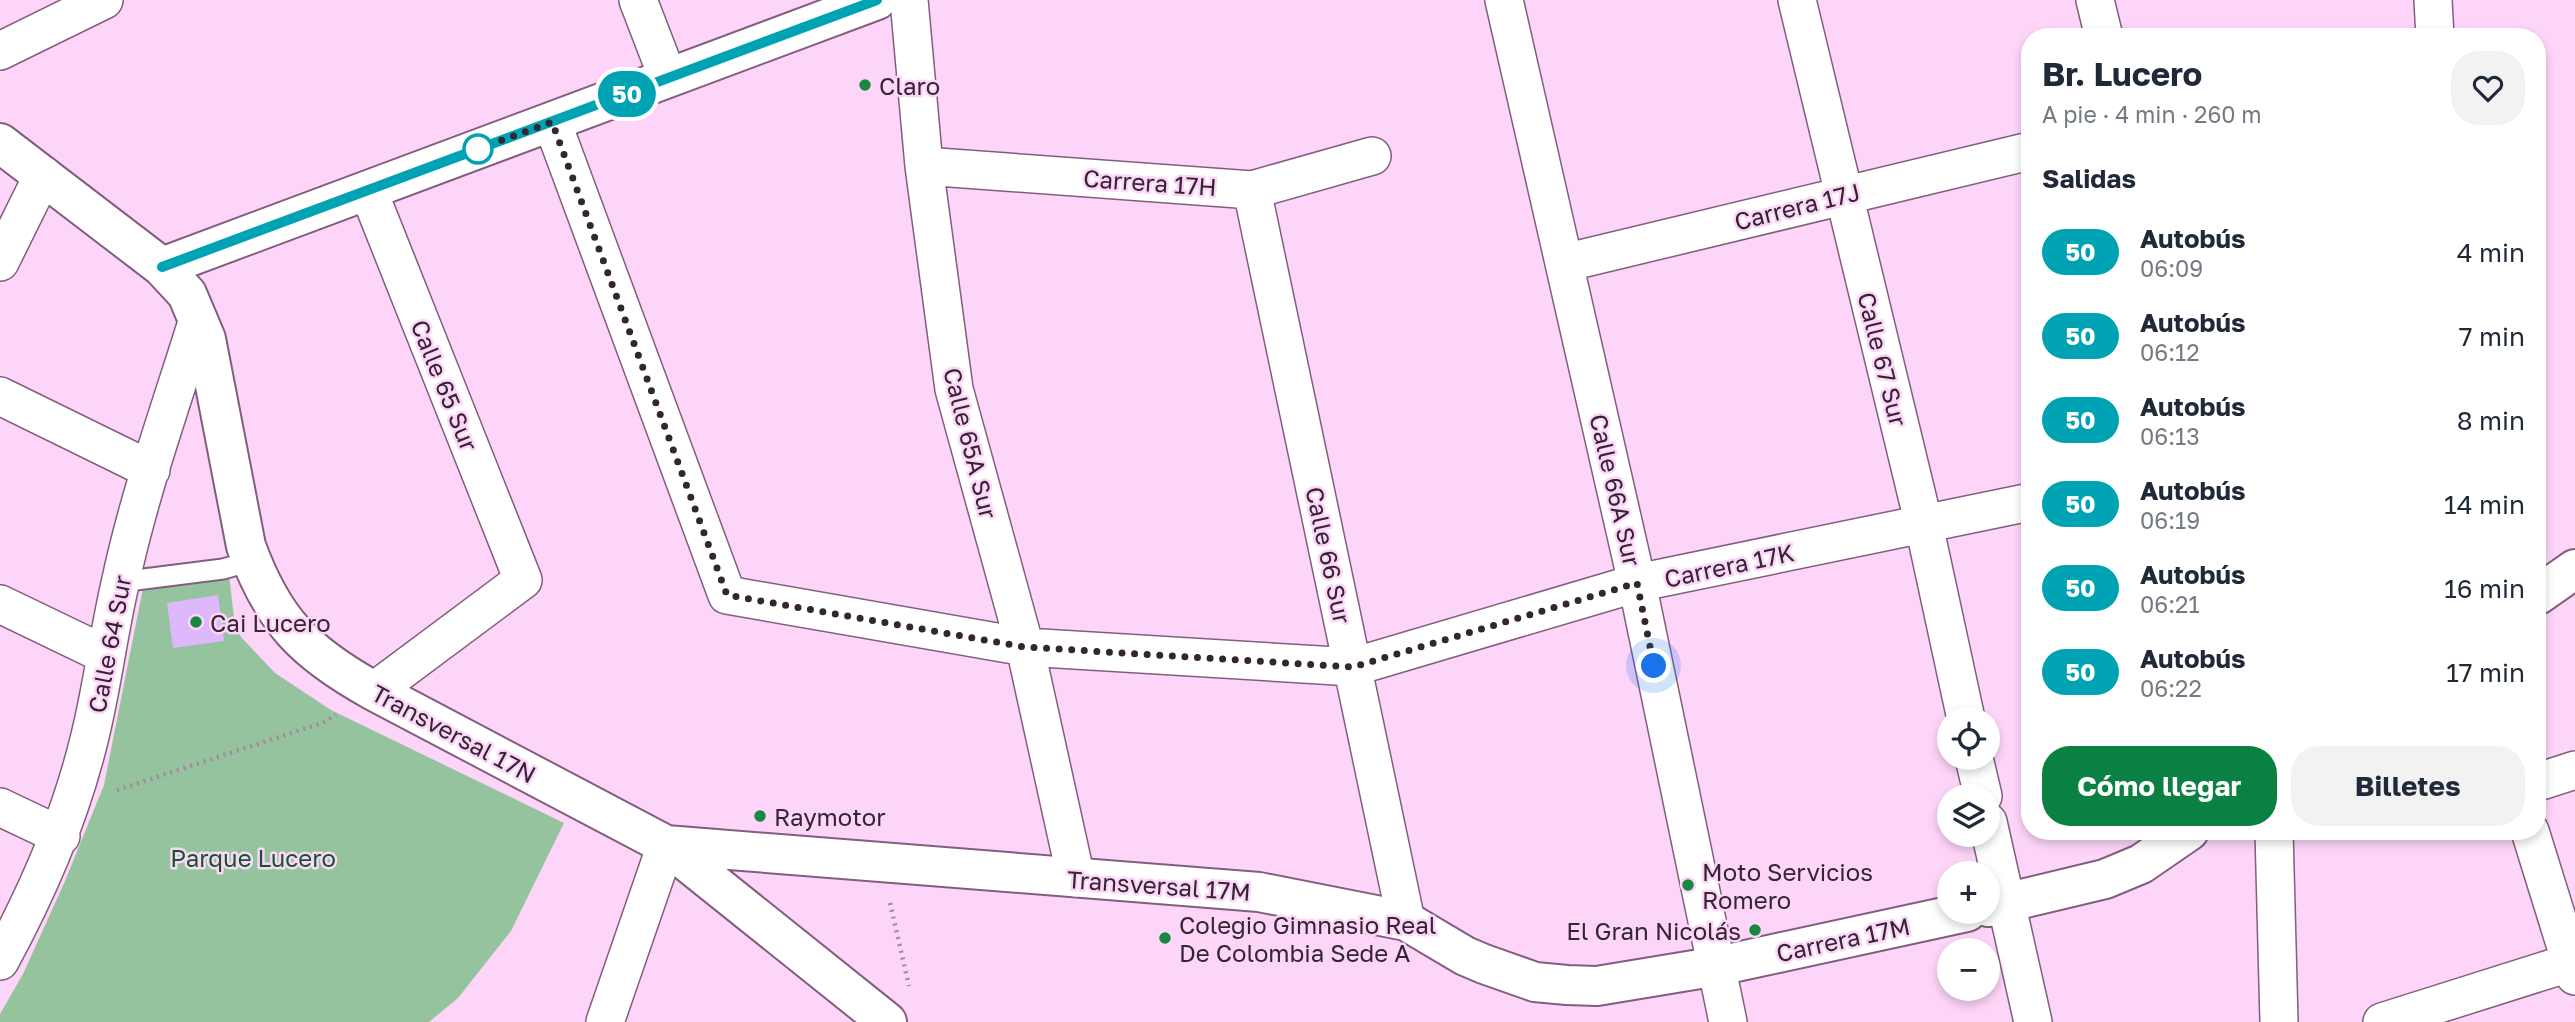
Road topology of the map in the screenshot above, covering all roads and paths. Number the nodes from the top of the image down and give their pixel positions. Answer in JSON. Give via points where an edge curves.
{"nodes":[{"id":1,"x":104,"y":0,"type":"edge"},
{"id":2,"x":638,"y":0,"type":"edge"},
{"id":3,"x":877,"y":0,"type":"edge"},
{"id":4,"x":909,"y":0,"type":"edge"},
{"id":5,"x":1504,"y":0,"type":"edge"},
{"id":6,"x":1797,"y":0,"type":"edge"},
{"id":7,"x":2095,"y":0,"type":"edge"},
{"id":8,"x":2433,"y":0,"type":"edge"},
{"id":9,"x":2102,"y":28,"type":"edge"},
{"id":10,"x":2435,"y":28,"type":"edge"},
{"id":11,"x":0,"y":51,"type":"edge"},
{"id":12,"x":668,"y":78,"type":"junction"},
{"id":13,"x":552,"y":122,"type":"junction"},
{"id":14,"x":0,"y":143,"type":"edge"},
{"id":15,"x":2021,"y":152,"type":"edge"},
{"id":16,"x":1372,"y":156,"type":"dead end"},
{"id":17,"x":923,"y":166,"type":"junction"},
{"id":18,"x":43,"y":175,"type":"junction"},
{"id":19,"x":368,"y":190,"type":"junction"},
{"id":20,"x":1252,"y":190,"type":"junction"},
{"id":21,"x":1843,"y":195,"type":"junction"},
{"id":22,"x":0,"y":262,"type":"edge"},
{"id":23,"x":1564,"y":263,"type":"junction"},
{"id":24,"x":162,"y":267,"type":"junction"},
{"id":25,"x":198,"y":319,"type":"junction"},
{"id":26,"x":0,"y":396,"type":"edge"},
{"id":27,"x":151,"y":470,"type":"junction"},
{"id":28,"x":2021,"y":504,"type":"edge"},
{"id":29,"x":1924,"y":525,"type":"junction"},
{"id":30,"x":251,"y":561,"type":"junction"},
{"id":31,"x":2575,"y":569,"type":"edge"},
{"id":32,"x":120,"y":582,"type":"junction"},
{"id":33,"x":1637,"y":583,"type":"junction"},
{"id":34,"x":2546,"y":589,"type":"edge"},
{"id":35,"x":0,"y":604,"type":"edge"},
{"id":36,"x":1025,"y":647,"type":"junction"},
{"id":37,"x":106,"y":655,"type":"junction"},
{"id":38,"x":1353,"y":667,"type":"junction"},
{"id":39,"x":374,"y":691,"type":"junction"},
{"id":40,"x":1963,"y":707,"type":"edge"},
{"id":41,"x":2575,"y":770,"type":"edge"},
{"id":42,"x":2546,"y":779,"type":"edge"},
{"id":43,"x":0,"y":807,"type":"edge"},
{"id":44,"x":65,"y":821,"type":"junction"},
{"id":45,"x":2176,"y":840,"type":"edge"},
{"id":46,"x":2274,"y":840,"type":"edge"},
{"id":47,"x":2533,"y":840,"type":"edge"},
{"id":48,"x":666,"y":845,"type":"junction"},
{"id":49,"x":882,"y":864,"type":"junction"},
{"id":50,"x":1076,"y":878,"type":"junction"},
{"id":51,"x":2000,"y":904,"type":"edge"},
{"id":52,"x":2000,"y":915,"type":"edge"},
{"id":53,"x":1937,"y":919,"type":"edge"},
{"id":54,"x":1406,"y":921,"type":"junction"},
{"id":55,"x":0,"y":961,"type":"edge"},
{"id":56,"x":1718,"y":966,"type":"junction"},
{"id":57,"x":2573,"y":966,"type":"edge"},
{"id":58,"x":899,"y":1009,"type":"edge"},
{"id":59,"x":605,"y":1022,"type":"edge"},
{"id":60,"x":1728,"y":1022,"type":"edge"},
{"id":61,"x":2033,"y":1022,"type":"edge"},
{"id":62,"x":2279,"y":1022,"type":"edge"},
{"id":63,"x":2382,"y":1022,"type":"edge"}],
"edges":[{"from":1,"to":11,"type":"street"},
{"from":2,"to":12,"type":"street"},
{"from":3,"to":12,"type":"street"},
{"from":4,"to":17,"type":"street","name":"Calle 65A Sur"},
{"from":5,"to":23,"type":"street","name":"Calle 66A Sur"},
{"from":6,"to":21,"type":"street","name":"Calle 67 Sur"},
{"from":7,"to":9,"type":"street"},
{"from":8,"to":10,"type":"street"},
{"from":12,"to":13,"type":"street"},
{"from":13,"to":19,"type":"street"},
{"from":13,"to":36,"type":"street","name":"Carrera 17K","via":[[727,595]]},
{"from":14,"to":18,"type":"street","name":"Transversal 17N"},
{"from":15,"to":21,"type":"street","name":"Carrera 17J"},
{"from":16,"to":20,"type":"street","name":"Carrera 17H"},
{"from":17,"to":20,"type":"street","name":"Carrera 17H"},
{"from":17,"to":36,"type":"street","name":"Calle 65A Sur","via":[[954,389]]},
{"from":18,"to":22,"type":"street"},
{"from":18,"to":24,"type":"street","name":"Transversal 17N"},
{"from":19,"to":24,"type":"street"},
{"from":19,"to":39,"type":"street","name":"Calle 65 Sur","via":[[523,580]]},
{"from":20,"to":38,"type":"street","name":"Calle 66 Sur"},
{"from":21,"to":23,"type":"street","name":"Carrera 17J"},
{"from":21,"to":29,"type":"street","name":"Calle 67 Sur"},
{"from":23,"to":33,"type":"street","name":"Calle 66A Sur"},
{"from":24,"to":25,"type":"street","name":"Transversal 17N","via":[[187,294]]},
{"from":25,"to":27,"type":"street","name":"Calle 64 Sur"},
{"from":25,"to":30,"type":"street","name":"Transversal 17N","via":[[206,339]]},
{"from":26,"to":27,"type":"street"},
{"from":27,"to":32,"type":"street","name":"Calle 64 Sur"},
{"from":28,"to":29,"type":"street","name":"Carrera 17K"},
{"from":29,"to":33,"type":"street","name":"Carrera 17K"},
{"from":29,"to":40,"type":"street","name":"Calle 67 Sur"},
{"from":30,"to":32,"type":"lane"},
{"from":30,"to":39,"type":"street","name":"Transversal 17N","via":[[271,603],[305,645],[339,672]]},
{"from":31,"to":34,"type":"street"},
{"from":32,"to":37,"type":"street","name":"Calle 64 Sur"},
{"from":33,"to":38,"type":"street","name":"Carrera 17K"},
{"from":33,"to":56,"type":"street","name":"Calle 66A Sur"},
{"from":35,"to":37,"type":"street"},
{"from":36,"to":38,"type":"street","name":"Carrera 17K"},
{"from":36,"to":50,"type":"street","name":"Calle 65A Sur"},
{"from":37,"to":44,"type":"street","name":"Calle 64 Sur","via":[[89,741]]},
{"from":38,"to":54,"type":"street","name":"Calle 66 Sur"},
{"from":39,"to":44,"type":"path","via":[[322,723]]},
{"from":39,"to":48,"type":"street","name":"Transversal 17N"},
{"from":41,"to":42,"type":"street"},
{"from":43,"to":44,"type":"street"},
{"from":44,"to":55,"type":"street","name":"Calle 64 Sur"},
{"from":45,"to":51,"type":"street","via":[[2141,864],[2105,879]]},
{"from":46,"to":62,"type":"street"},
{"from":47,"to":57,"type":"street"},
{"from":48,"to":49,"type":"street","name":"Transversal 17M"},
{"from":48,"to":58,"type":"street","name":"Transversal 17N"},
{"from":48,"to":59,"type":"street"},
{"from":49,"to":50,"type":"street","name":"Transversal 17M"},
{"from":49,"to":58,"type":"path"},
{"from":50,"to":54,"type":"street","name":"Transversal 17M","via":[[1259,892]]},
{"from":52,"to":61,"type":"street"},
{"from":53,"to":56,"type":"street","name":"Carrera 17M"},
{"from":54,"to":56,"type":"street","name":"Transversal 17M","via":[[1465,956],[1535,982],[1597,986]]},
{"from":56,"to":60,"type":"street","name":"Calle 66A Sur"},
{"from":57,"to":63,"type":"street"}]}
